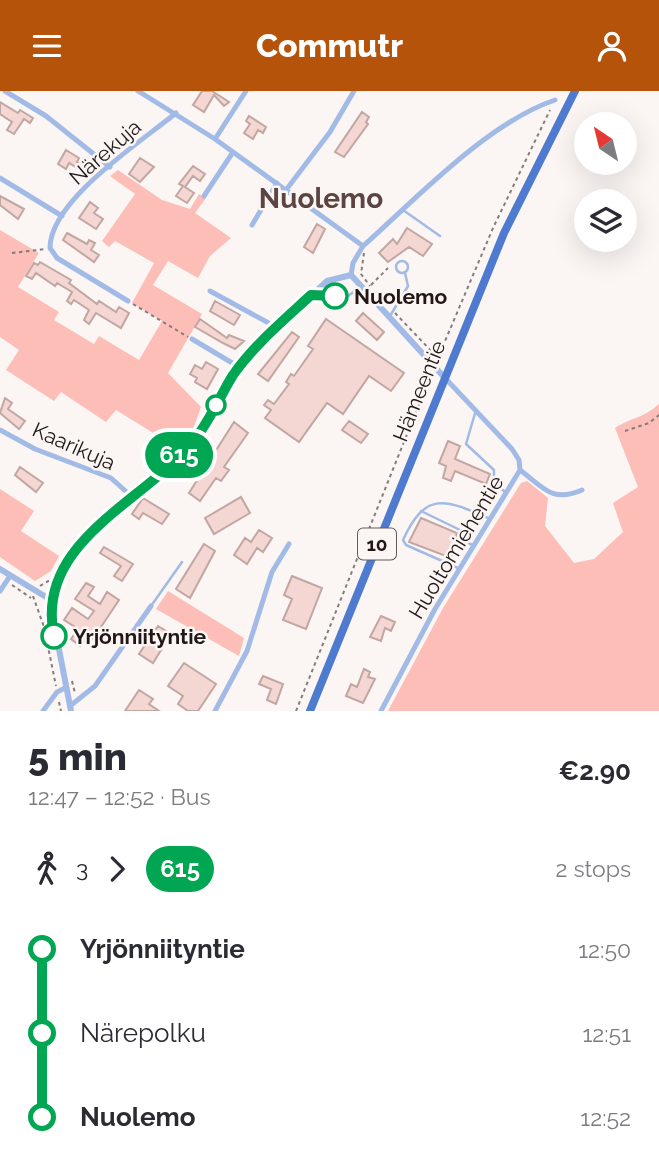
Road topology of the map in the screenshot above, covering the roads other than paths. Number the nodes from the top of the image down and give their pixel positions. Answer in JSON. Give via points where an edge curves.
{"nodes":[{"id":1,"x":5,"y":91,"type":"edge"},
{"id":2,"x":138,"y":91,"type":"edge"},
{"id":3,"x":246,"y":91,"type":"edge"},
{"id":4,"x":354,"y":91,"type":"edge"},
{"id":5,"x":575,"y":91,"type":"edge"},
{"id":6,"x":555,"y":100,"type":"road end"},
{"id":7,"x":176,"y":113,"type":"junction"},
{"id":8,"x":215,"y":139,"type":"junction"},
{"id":9,"x":233,"y":152,"type":"junction"},
{"id":10,"x":110,"y":167,"type":"junction"},
{"id":11,"x":0,"y":179,"type":"edge"},
{"id":12,"x":276,"y":183,"type":"junction"},
{"id":13,"x":286,"y":190,"type":"junction"},
{"id":14,"x":204,"y":196,"type":"dead end"},
{"id":15,"x":403,"y":210,"type":"junction"},
{"id":16,"x":62,"y":216,"type":"junction"},
{"id":17,"x":252,"y":225,"type":"dead end"},
{"id":18,"x":439,"y":236,"type":"dead end"},
{"id":19,"x":363,"y":246,"type":"junction"},
{"id":20,"x":405,"y":273,"type":"dead end"},
{"id":21,"x":351,"y":275,"type":"junction"},
{"id":22,"x":360,"y":287,"type":"junction"},
{"id":23,"x":211,"y":291,"type":"dead end"},
{"id":24,"x":311,"y":295,"type":"junction"},
{"id":25,"x":128,"y":301,"type":"road end"},
{"id":26,"x":389,"y":318,"type":"junction"},
{"id":27,"x":276,"y":327,"type":"junction"},
{"id":28,"x":192,"y":339,"type":"road end"},
{"id":29,"x":239,"y":367,"type":"junction"},
{"id":30,"x":444,"y":377,"type":"junction"},
{"id":31,"x":476,"y":410,"type":"junction"},
{"id":32,"x":0,"y":430,"type":"edge"},
{"id":33,"x":520,"y":470,"type":"junction"},
{"id":34,"x":582,"y":490,"type":"dead end"},
{"id":35,"x":506,"y":493,"type":"junction"},
{"id":36,"x":131,"y":496,"type":"junction"},
{"id":37,"x":421,"y":511,"type":"junction"},
{"id":38,"x":490,"y":519,"type":"junction"},
{"id":39,"x":289,"y":544,"type":"dead end"},
{"id":40,"x":473,"y":545,"type":"junction"},
{"id":41,"x":182,"y":562,"type":"dead end"},
{"id":42,"x":459,"y":568,"type":"junction"},
{"id":43,"x":0,"y":569,"type":"edge"},
{"id":44,"x":9,"y":579,"type":"junction"},
{"id":45,"x":0,"y":591,"type":"edge"},
{"id":46,"x":51,"y":600,"type":"junction"},
{"id":47,"x":151,"y":606,"type":"joint"},
{"id":48,"x":65,"y":688,"type":"junction"},
{"id":49,"x":70,"y":709,"type":"edge"},
{"id":50,"x":43,"y":711,"type":"edge"},
{"id":51,"x":215,"y":711,"type":"edge"},
{"id":52,"x":310,"y":711,"type":"edge"},
{"id":53,"x":381,"y":711,"type":"edge"}],
"edges":[{"from":1,"to":10,"type":"street","via":[[46,116]]},
{"from":2,"to":7,"type":"street"},
{"from":3,"to":8,"type":"street"},
{"from":4,"to":13,"type":"street"},
{"from":5,"to":30,"type":"highway","name":"Hämeentie","number":"10","via":[[504,233]]},
{"from":6,"to":15,"type":"street","via":[[500,128]]},
{"from":7,"to":8,"type":"street"},
{"from":7,"to":10,"type":"street","name":"Närekuja"},
{"from":8,"to":9,"type":"street"},
{"from":9,"to":12,"type":"street"},
{"from":9,"to":14,"type":"street"},
{"from":10,"to":16,"type":"street","name":"Närekuja","via":[[85,187]]},
{"from":11,"to":16,"type":"street"},
{"from":12,"to":13,"type":"street"},
{"from":12,"to":17,"type":"street"},
{"from":13,"to":19,"type":"street"},
{"from":15,"to":18,"type":"lane"},
{"from":15,"to":19,"type":"street"},
{"from":16,"to":25,"type":"street","name":"Närekuja","via":[[50,248],[57,258]]},
{"from":19,"to":21,"type":"street"},
{"from":20,"to":26,"type":"lane","via":[[408,286]]},
{"from":21,"to":22,"type":"street"},
{"from":21,"to":24,"type":"street","via":[[331,278]]},
{"from":22,"to":24,"type":"lane","via":[[348,296]]},
{"from":22,"to":26,"type":"street"},
{"from":23,"to":27,"type":"street"},
{"from":24,"to":27,"type":"street"},
{"from":26,"to":30,"type":"street"},
{"from":27,"to":29,"type":"street"},
{"from":28,"to":29,"type":"street"},
{"from":29,"to":36,"type":"street","via":[[195,439]]},
{"from":30,"to":31,"type":"street","name":"Huoltomiehentie"},
{"from":30,"to":52,"type":"highway","name":"Hämeentie","number":"10"},
{"from":31,"to":33,"type":"street","name":"Huoltomiehentie","via":[[512,449]]},
{"from":31,"to":35,"type":"lane","via":[[466,444],[494,470],[497,488]]},
{"from":32,"to":36,"type":"street","name":"Kaarikuja","via":[[35,449],[111,478]]},
{"from":33,"to":34,"type":"street","via":[[555,496]]},
{"from":33,"to":35,"type":"street","name":"Huoltomiehentie"},
{"from":35,"to":38,"type":"street","name":"Huoltomiehentie"},
{"from":36,"to":46,"type":"street","via":[[67,562]]},
{"from":37,"to":38,"type":"lane","via":[[451,502]]},
{"from":37,"to":40,"type":"lane","via":[[460,530],[463,541]]},
{"from":37,"to":42,"type":"lane","via":[[414,515],[403,540],[406,545]]},
{"from":38,"to":40,"type":"street","name":"Huoltomiehentie"},
{"from":39,"to":51,"type":"street","via":[[268,582],[247,651]]},
{"from":40,"to":42,"type":"street","name":"Huoltomiehentie"},
{"from":41,"to":47,"type":"lane"},
{"from":42,"to":53,"type":"street","name":"Huoltomiehentie"},
{"from":43,"to":44,"type":"street"},
{"from":44,"to":45,"type":"street"},
{"from":44,"to":46,"type":"street"},
{"from":46,"to":48,"type":"street","via":[[52,629]]},
{"from":47,"to":49,"type":"street","via":[[95,686]]},
{"from":48,"to":49,"type":"street"},
{"from":48,"to":50,"type":"street"}]}
